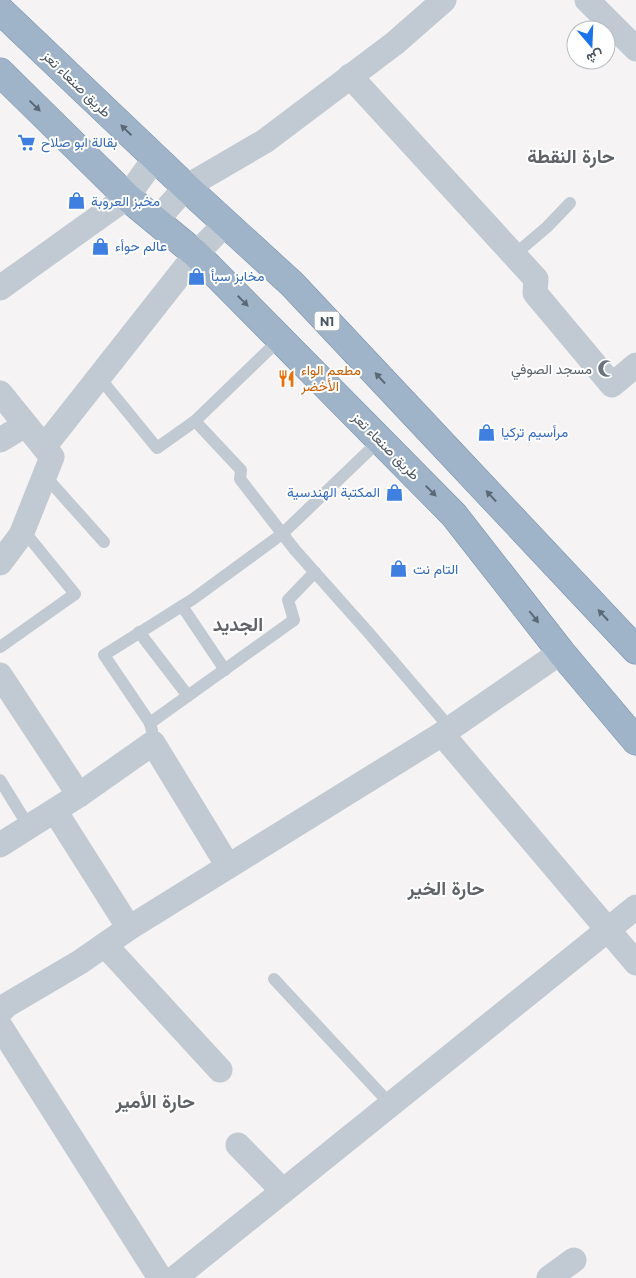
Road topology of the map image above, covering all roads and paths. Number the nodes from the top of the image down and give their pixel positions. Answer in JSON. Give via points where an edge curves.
{"nodes":[{"id":1,"x":444,"y":0,"type":"edge"},
{"id":2,"x":587,"y":0,"type":"edge"},
{"id":3,"x":0,"y":10,"type":"edge"},
{"id":4,"x":636,"y":49,"type":"edge"},
{"id":5,"x":0,"y":72,"type":"edge"},
{"id":6,"x":350,"y":76,"type":"junction"},
{"id":7,"x":156,"y":158,"type":"junction"},
{"id":8,"x":186,"y":187,"type":"junction"},
{"id":9,"x":127,"y":197,"type":"junction"},
{"id":10,"x":570,"y":203,"type":"dead end"},
{"id":11,"x":156,"y":221,"type":"junction"},
{"id":12,"x":226,"y":223,"type":"junction"},
{"id":13,"x":196,"y":254,"type":"junction"},
{"id":14,"x":514,"y":255,"type":"junction"},
{"id":15,"x":0,"y":288,"type":"edge"},
{"id":16,"x":280,"y":339,"type":"junction"},
{"id":17,"x":636,"y":365,"type":"edge"},
{"id":18,"x":99,"y":377,"type":"junction"},
{"id":19,"x":0,"y":392,"type":"edge"},
{"id":20,"x":195,"y":420,"type":"junction"},
{"id":21,"x":25,"y":425,"type":"junction"},
{"id":22,"x":0,"y":440,"type":"edge"},
{"id":23,"x":380,"y":440,"type":"junction"},
{"id":24,"x":44,"y":447,"type":"junction"},
{"id":25,"x":45,"y":476,"type":"junction"},
{"id":26,"x":23,"y":530,"type":"junction"},
{"id":27,"x":282,"y":534,"type":"junction"},
{"id":28,"x":104,"y":542,"type":"dead end"},
{"id":29,"x":0,"y":563,"type":"edge"},
{"id":30,"x":315,"y":572,"type":"junction"},
{"id":31,"x":182,"y":606,"type":"junction"},
{"id":32,"x":139,"y":632,"type":"junction"},
{"id":33,"x":0,"y":647,"type":"edge"},
{"id":34,"x":636,"y":650,"type":"edge"},
{"id":35,"x":561,"y":652,"type":"junction"},
{"id":36,"x":226,"y":670,"type":"junction"},
{"id":37,"x":0,"y":675,"type":"edge"},
{"id":38,"x":188,"y":696,"type":"junction"},
{"id":39,"x":446,"y":731,"type":"junction"},
{"id":40,"x":151,"y":733,"type":"junction"},
{"id":41,"x":636,"y":741,"type":"edge"},
{"id":42,"x":0,"y":780,"type":"edge"},
{"id":43,"x":79,"y":795,"type":"junction"},
{"id":44,"x":55,"y":810,"type":"junction"},
{"id":45,"x":29,"y":827,"type":"junction"},
{"id":46,"x":0,"y":845,"type":"edge"},
{"id":47,"x":228,"y":866,"type":"junction"},
{"id":48,"x":636,"y":907,"type":"edge"},
{"id":49,"x":129,"y":928,"type":"junction"},
{"id":50,"x":608,"y":929,"type":"junction"},
{"id":51,"x":105,"y":945,"type":"junction"},
{"id":52,"x":636,"y":963,"type":"edge"},
{"id":53,"x":274,"y":979,"type":"dead end"},
{"id":54,"x":2,"y":1010,"type":"edge"},
{"id":55,"x":220,"y":1070,"type":"dead end"},
{"id":56,"x":390,"y":1105,"type":"junction"},
{"id":57,"x":238,"y":1145,"type":"dead end"},
{"id":58,"x":283,"y":1191,"type":"junction"},
{"id":59,"x":574,"y":1260,"type":"dead end"},
{"id":60,"x":160,"y":1278,"type":"edge"},
{"id":61,"x":175,"y":1278,"type":"edge"},
{"id":62,"x":549,"y":1278,"type":"edge"}],
"edges":[{"from":1,"to":6,"type":"street","via":[[395,43]]},
{"from":2,"to":4,"type":"street"},
{"from":7,"to":3,"type":"highway","name":"طريق صنعاء تعز","number":"N1","one_way":true},
{"from":5,"to":9,"type":"highway","name":"طريق صنعاء تعز","one_way":true},
{"from":6,"to":8,"type":"street","via":[[265,141]]},
{"from":6,"to":14,"type":"street"},
{"from":7,"to":8,"type":"highway","name":"طريق صنعاء تعز","number":"N1"},
{"from":7,"to":9,"type":"street"},
{"from":8,"to":11,"type":"street"},
{"from":8,"to":12,"type":"highway","name":"طريق صنعاء تعز","number":"N1"},
{"from":9,"to":11,"type":"highway","name":"طريق صنعاء تعز"},
{"from":9,"to":15,"type":"street"},
{"from":10,"to":14,"type":"lane"},
{"from":11,"to":13,"type":"highway","name":"طريق صنعاء تعز"},
{"from":12,"to":13,"type":"street"},
{"from":34,"to":12,"type":"highway","name":"طريق صنعاء تعز","number":"N1","one_way":true,"via":[[292,284]]},
{"from":13,"to":16,"type":"highway","name":"طريق صنعاء تعز","one_way":true},
{"from":13,"to":18,"type":"street"},
{"from":14,"to":17,"type":"street","via":[[536,279],[535,293],[612,385]]},
{"from":16,"to":20,"type":"lane"},
{"from":16,"to":23,"type":"highway","name":"طريق صنعاء تعز"},
{"from":18,"to":20,"type":"lane","via":[[158,448]]},
{"from":18,"to":24,"type":"street"},
{"from":19,"to":21,"type":"street"},
{"from":20,"to":27,"type":"lane","via":[[241,470],[240,479]]},
{"from":21,"to":22,"type":"street"},
{"from":21,"to":24,"type":"street"},
{"from":23,"to":27,"type":"lane"},
{"from":23,"to":35,"type":"highway","name":"طريق صنعاء تعز","one_way":true,"via":[[454,515]]},
{"from":24,"to":25,"type":"street","via":[[52,457]]},
{"from":25,"to":26,"type":"street"},
{"from":25,"to":28,"type":"lane"},
{"from":26,"to":29,"type":"street"},
{"from":26,"to":33,"type":"lane","via":[[75,594]]},
{"from":27,"to":30,"type":"lane"},
{"from":27,"to":31,"type":"lane"},
{"from":30,"to":36,"type":"lane","via":[[288,600],[294,620]]},
{"from":30,"to":39,"type":"lane"},
{"from":31,"to":32,"type":"lane"},
{"from":31,"to":36,"type":"lane"},
{"from":32,"to":38,"type":"lane"},
{"from":32,"to":40,"type":"lane","via":[[104,655]]},
{"from":35,"to":39,"type":"street"},
{"from":35,"to":41,"type":"highway","name":"طريق صنعاء تعز"},
{"from":36,"to":38,"type":"lane"},
{"from":37,"to":43,"type":"street"},
{"from":38,"to":40,"type":"lane"},
{"from":39,"to":47,"type":"street"},
{"from":39,"to":50,"type":"street"},
{"from":40,"to":43,"type":"street"},
{"from":40,"to":47,"type":"street"},
{"from":42,"to":45,"type":"lane"},
{"from":43,"to":44,"type":"street"},
{"from":44,"to":45,"type":"street"},
{"from":44,"to":49,"type":"street"},
{"from":45,"to":46,"type":"street"},
{"from":47,"to":49,"type":"street"},
{"from":48,"to":50,"type":"street"},
{"from":49,"to":51,"type":"street"},
{"from":50,"to":52,"type":"street"},
{"from":50,"to":56,"type":"street"},
{"from":51,"to":54,"type":"street"},
{"from":51,"to":55,"type":"street"},
{"from":53,"to":56,"type":"lane"},
{"from":54,"to":60,"type":"street"},
{"from":56,"to":58,"type":"street"},
{"from":57,"to":58,"type":"street"},
{"from":58,"to":61,"type":"street"},
{"from":59,"to":62,"type":"street"}]}
